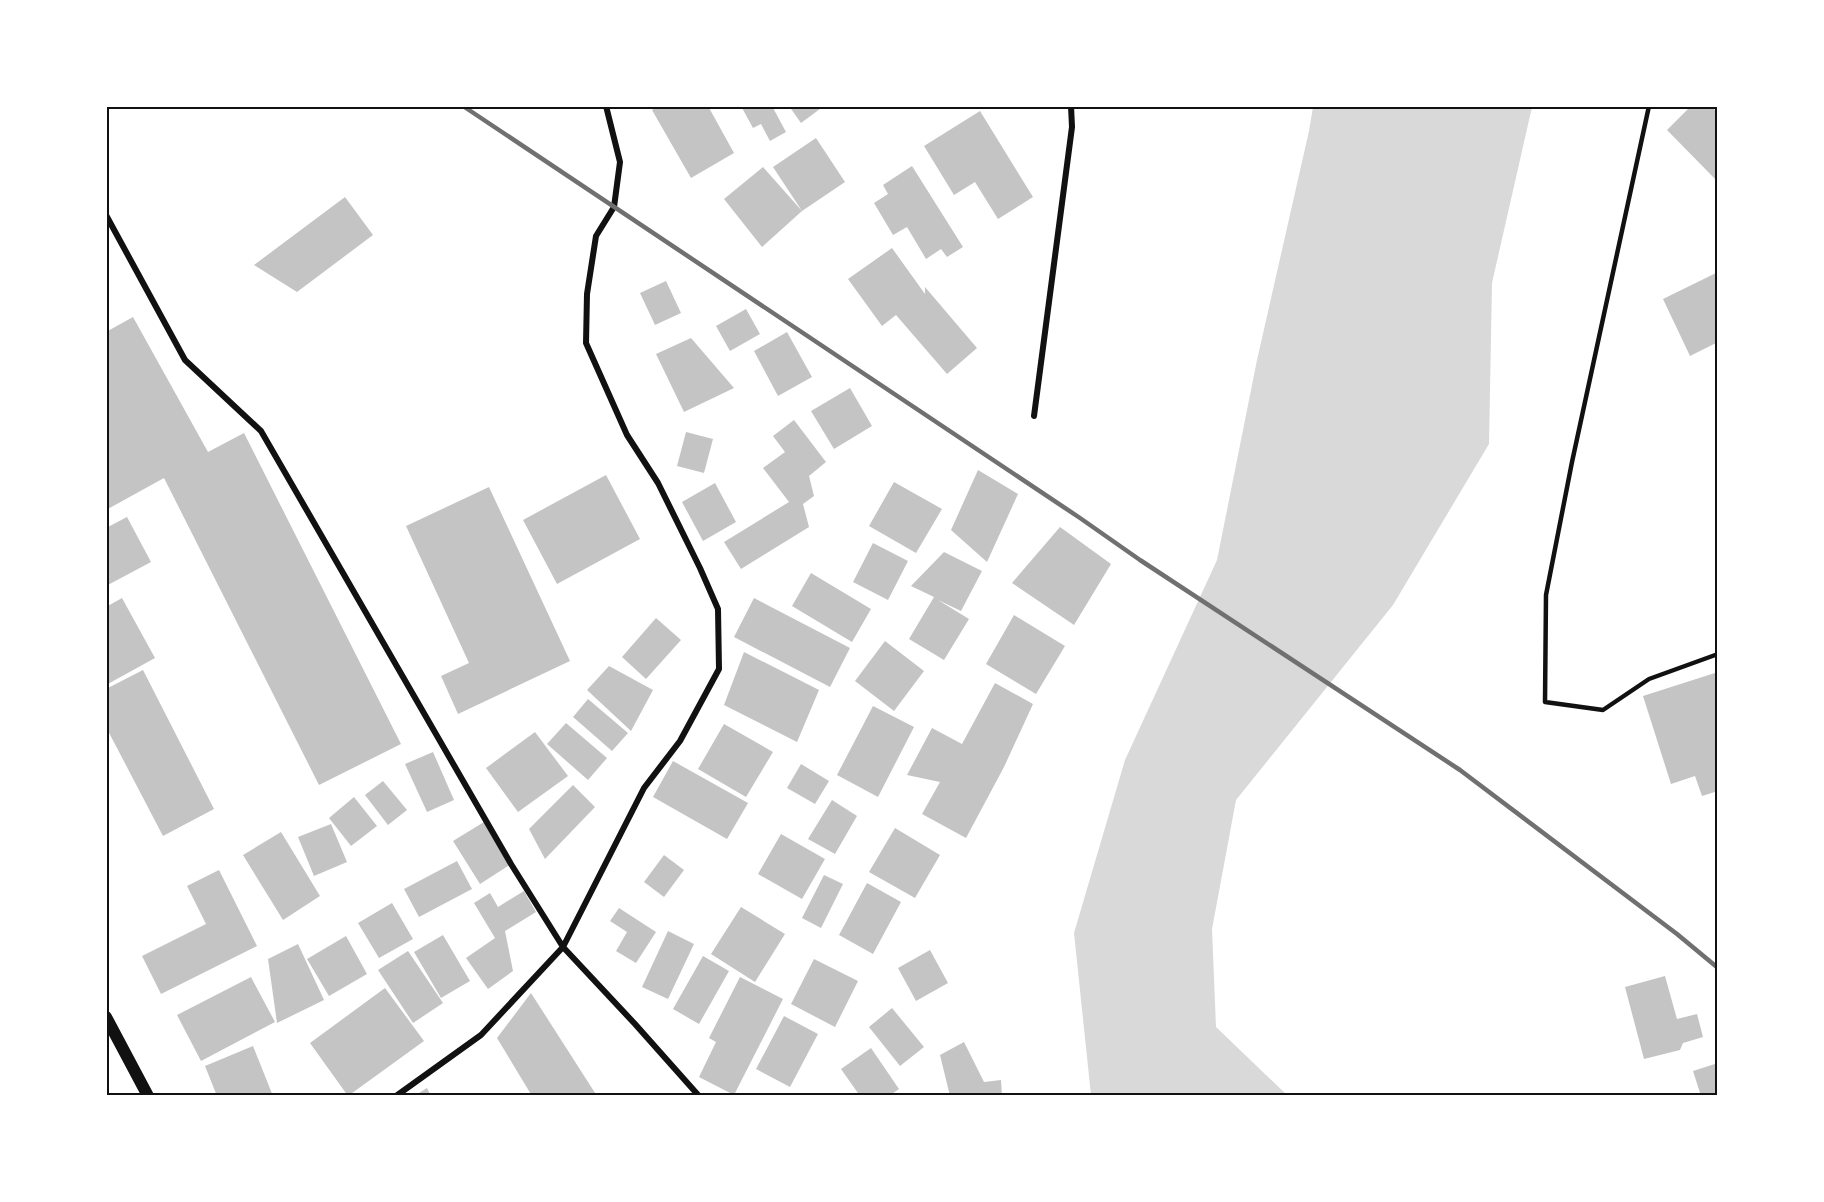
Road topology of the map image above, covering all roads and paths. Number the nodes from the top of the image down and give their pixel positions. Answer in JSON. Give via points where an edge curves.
{"nodes":[{"id":1,"x":606,"y":106,"type":"edge"},
{"id":2,"x":1071,"y":106,"type":"edge"},
{"id":3,"x":1649,"y":106,"type":"edge"},
{"id":4,"x":106,"y":215,"type":"edge"},
{"id":5,"x":1034,"y":416,"type":"dead end"},
{"id":6,"x":1718,"y":654,"type":"edge"},
{"id":7,"x":563,"y":947,"type":"junction"},
{"id":8,"x":106,"y":1017,"type":"edge"},
{"id":9,"x":148,"y":1095,"type":"edge"},
{"id":10,"x":396,"y":1095,"type":"edge"},
{"id":11,"x":699,"y":1095,"type":"edge"}],
"edges":[{"from":1,"to":7,"type":"street","via":[[620,162],[614,207],[596,236],[587,294],[586,343],[627,435],[658,483],[718,609],[719,669],[680,741],[644,788]]},
{"from":2,"to":5,"type":"street","via":[[1072,127]]},
{"from":3,"to":6,"type":"lane","via":[[1546,595],[1545,702],[1603,710],[1649,679]]},
{"from":4,"to":7,"type":"street","via":[[185,360],[261,431],[505,854]]},
{"from":7,"to":10,"type":"street","via":[[481,1035]]},
{"from":7,"to":11,"type":"street"},
{"from":8,"to":9,"type":"main road"}]}
